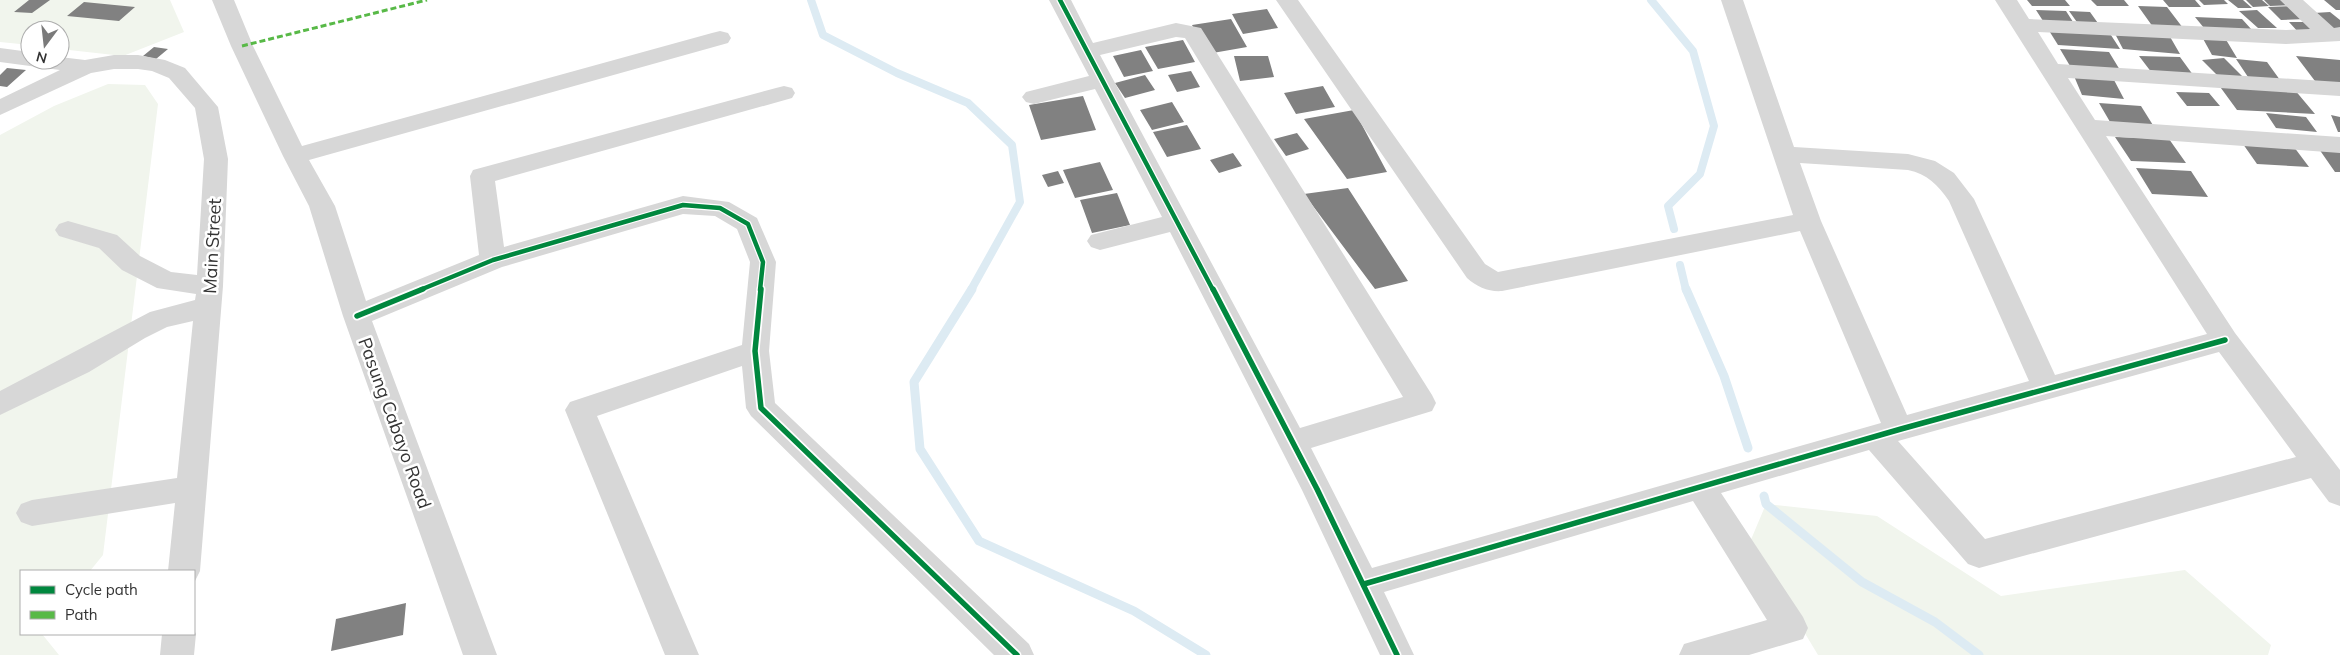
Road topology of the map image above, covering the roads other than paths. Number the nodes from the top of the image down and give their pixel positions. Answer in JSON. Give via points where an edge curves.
{"nodes":[{"id":1,"x":223,"y":0,"type":"edge"},
{"id":2,"x":1060,"y":0,"type":"edge"},
{"id":3,"x":1287,"y":0,"type":"edge"},
{"id":4,"x":1732,"y":0,"type":"edge"},
{"id":5,"x":2006,"y":0,"type":"edge"},
{"id":6,"x":2291,"y":0,"type":"edge"},
{"id":7,"x":2022,"y":25,"type":"junction"},
{"id":8,"x":2334,"y":34,"type":"edge"},
{"id":9,"x":720,"y":38,"type":"dead end"},
{"id":10,"x":1087,"y":51,"type":"junction"},
{"id":11,"x":0,"y":55,"type":"edge"},
{"id":12,"x":20,"y":58,"type":"edge"},
{"id":13,"x":70,"y":65,"type":"edge"},
{"id":14,"x":85,"y":67,"type":"junction"},
{"id":15,"x":2052,"y":70,"type":"junction"},
{"id":16,"x":1102,"y":80,"type":"junction"},
{"id":17,"x":2340,"y":90,"type":"edge"},
{"id":18,"x":784,"y":93,"type":"dead end"},
{"id":19,"x":1034,"y":97,"type":"dead end"},
{"id":20,"x":0,"y":108,"type":"edge"},
{"id":21,"x":2088,"y":127,"type":"junction"},
{"id":22,"x":2340,"y":145,"type":"edge"},
{"id":23,"x":1786,"y":154,"type":"junction"},
{"id":24,"x":295,"y":156,"type":"junction"},
{"id":25,"x":1808,"y":221,"type":"junction"},
{"id":26,"x":1176,"y":222,"type":"junction"},
{"id":27,"x":68,"y":230,"type":"dead end"},
{"id":28,"x":1100,"y":241,"type":"dead end"},
{"id":29,"x":493,"y":260,"type":"junction"},
{"id":30,"x":210,"y":296,"type":"junction"},
{"id":31,"x":357,"y":316,"type":"junction"},
{"id":32,"x":2225,"y":340,"type":"junction"},
{"id":33,"x":755,"y":351,"type":"junction"},
{"id":34,"x":2046,"y":387,"type":"junction"},
{"id":35,"x":0,"y":404,"type":"edge"},
{"id":36,"x":1887,"y":433,"type":"junction"},
{"id":37,"x":1292,"y":442,"type":"junction"},
{"id":38,"x":2317,"y":464,"type":"junction"},
{"id":39,"x":192,"y":488,"type":"junction"},
{"id":40,"x":1701,"y":488,"type":"junction"},
{"id":41,"x":2340,"y":493,"type":"edge"},
{"id":42,"x":32,"y":513,"type":"dead end"},
{"id":43,"x":184,"y":570,"type":"edge"},
{"id":44,"x":1364,"y":584,"type":"junction"},
{"id":45,"x":179,"y":635,"type":"edge"},
{"id":46,"x":177,"y":655,"type":"edge"},
{"id":47,"x":480,"y":655,"type":"edge"},
{"id":48,"x":682,"y":655,"type":"edge"},
{"id":49,"x":1017,"y":655,"type":"edge"},
{"id":50,"x":1397,"y":655,"type":"edge"},
{"id":51,"x":1696,"y":655,"type":"edge"}],
"edges":[{"from":1,"to":24,"type":"street","name":"Pasung Cabayo Road"},
{"from":2,"to":10,"type":"street"},
{"from":3,"to":25,"type":"street","via":[[1486,281],[1506,280]]},
{"from":4,"to":23,"type":"street"},
{"from":5,"to":7,"type":"street"},
{"from":6,"to":8,"type":"street"},
{"from":7,"to":8,"type":"street","via":[[2286,37]]},
{"from":7,"to":15,"type":"street"},
{"from":9,"to":24,"type":"street"},
{"from":10,"to":16,"type":"street"},
{"from":10,"to":37,"type":"street","via":[[1176,30],[1193,33],[1422,403]]},
{"from":11,"to":12,"type":"street"},
{"from":13,"to":14,"type":"street","name":"Main Street"},
{"from":14,"to":20,"type":"street"},
{"from":14,"to":30,"type":"street","name":"Main Street","via":[[114,62],[157,65],[177,73],[206,107],[216,159]]},
{"from":15,"to":17,"type":"street"},
{"from":15,"to":21,"type":"street"},
{"from":16,"to":19,"type":"street"},
{"from":16,"to":26,"type":"street"},
{"from":18,"to":29,"type":"street","via":[[482,176]]},
{"from":21,"to":22,"type":"street"},
{"from":21,"to":32,"type":"street"},
{"from":23,"to":25,"type":"street"},
{"from":23,"to":34,"type":"street","via":[[1908,162],[1927,165],[1942,174],[1961,200]]},
{"from":24,"to":31,"type":"street","name":"Pasung Cabayo Road","via":[[322,206]]},
{"from":25,"to":36,"type":"street"},
{"from":26,"to":28,"type":"street"},
{"from":26,"to":37,"type":"street"},
{"from":27,"to":30,"type":"street","via":[[108,241],[131,263],[166,281]]},
{"from":29,"to":31,"type":"street"},
{"from":29,"to":33,"type":"street","via":[[683,205],[720,208],[748,224],[763,262]]},
{"from":30,"to":35,"type":"street","via":[[135,331]]},
{"from":30,"to":39,"type":"street","name":"Main Street"},
{"from":31,"to":47,"type":"street","name":"Pasung Cabayo Road"},
{"from":32,"to":34,"type":"street"},
{"from":32,"to":38,"type":"street"},
{"from":33,"to":48,"type":"street","via":[[580,410]]},
{"from":33,"to":49,"type":"street","via":[[761,408]]},
{"from":34,"to":36,"type":"street"},
{"from":36,"to":38,"type":"street","via":[[1979,554]]},
{"from":36,"to":40,"type":"street"},
{"from":37,"to":44,"type":"street"},
{"from":38,"to":41,"type":"street"},
{"from":39,"to":42,"type":"street"},
{"from":39,"to":43,"type":"street","name":"Main Street"},
{"from":40,"to":44,"type":"street"},
{"from":40,"to":51,"type":"street","via":[[1791,628]]},
{"from":44,"to":50,"type":"street"},
{"from":45,"to":46,"type":"street"}]}
